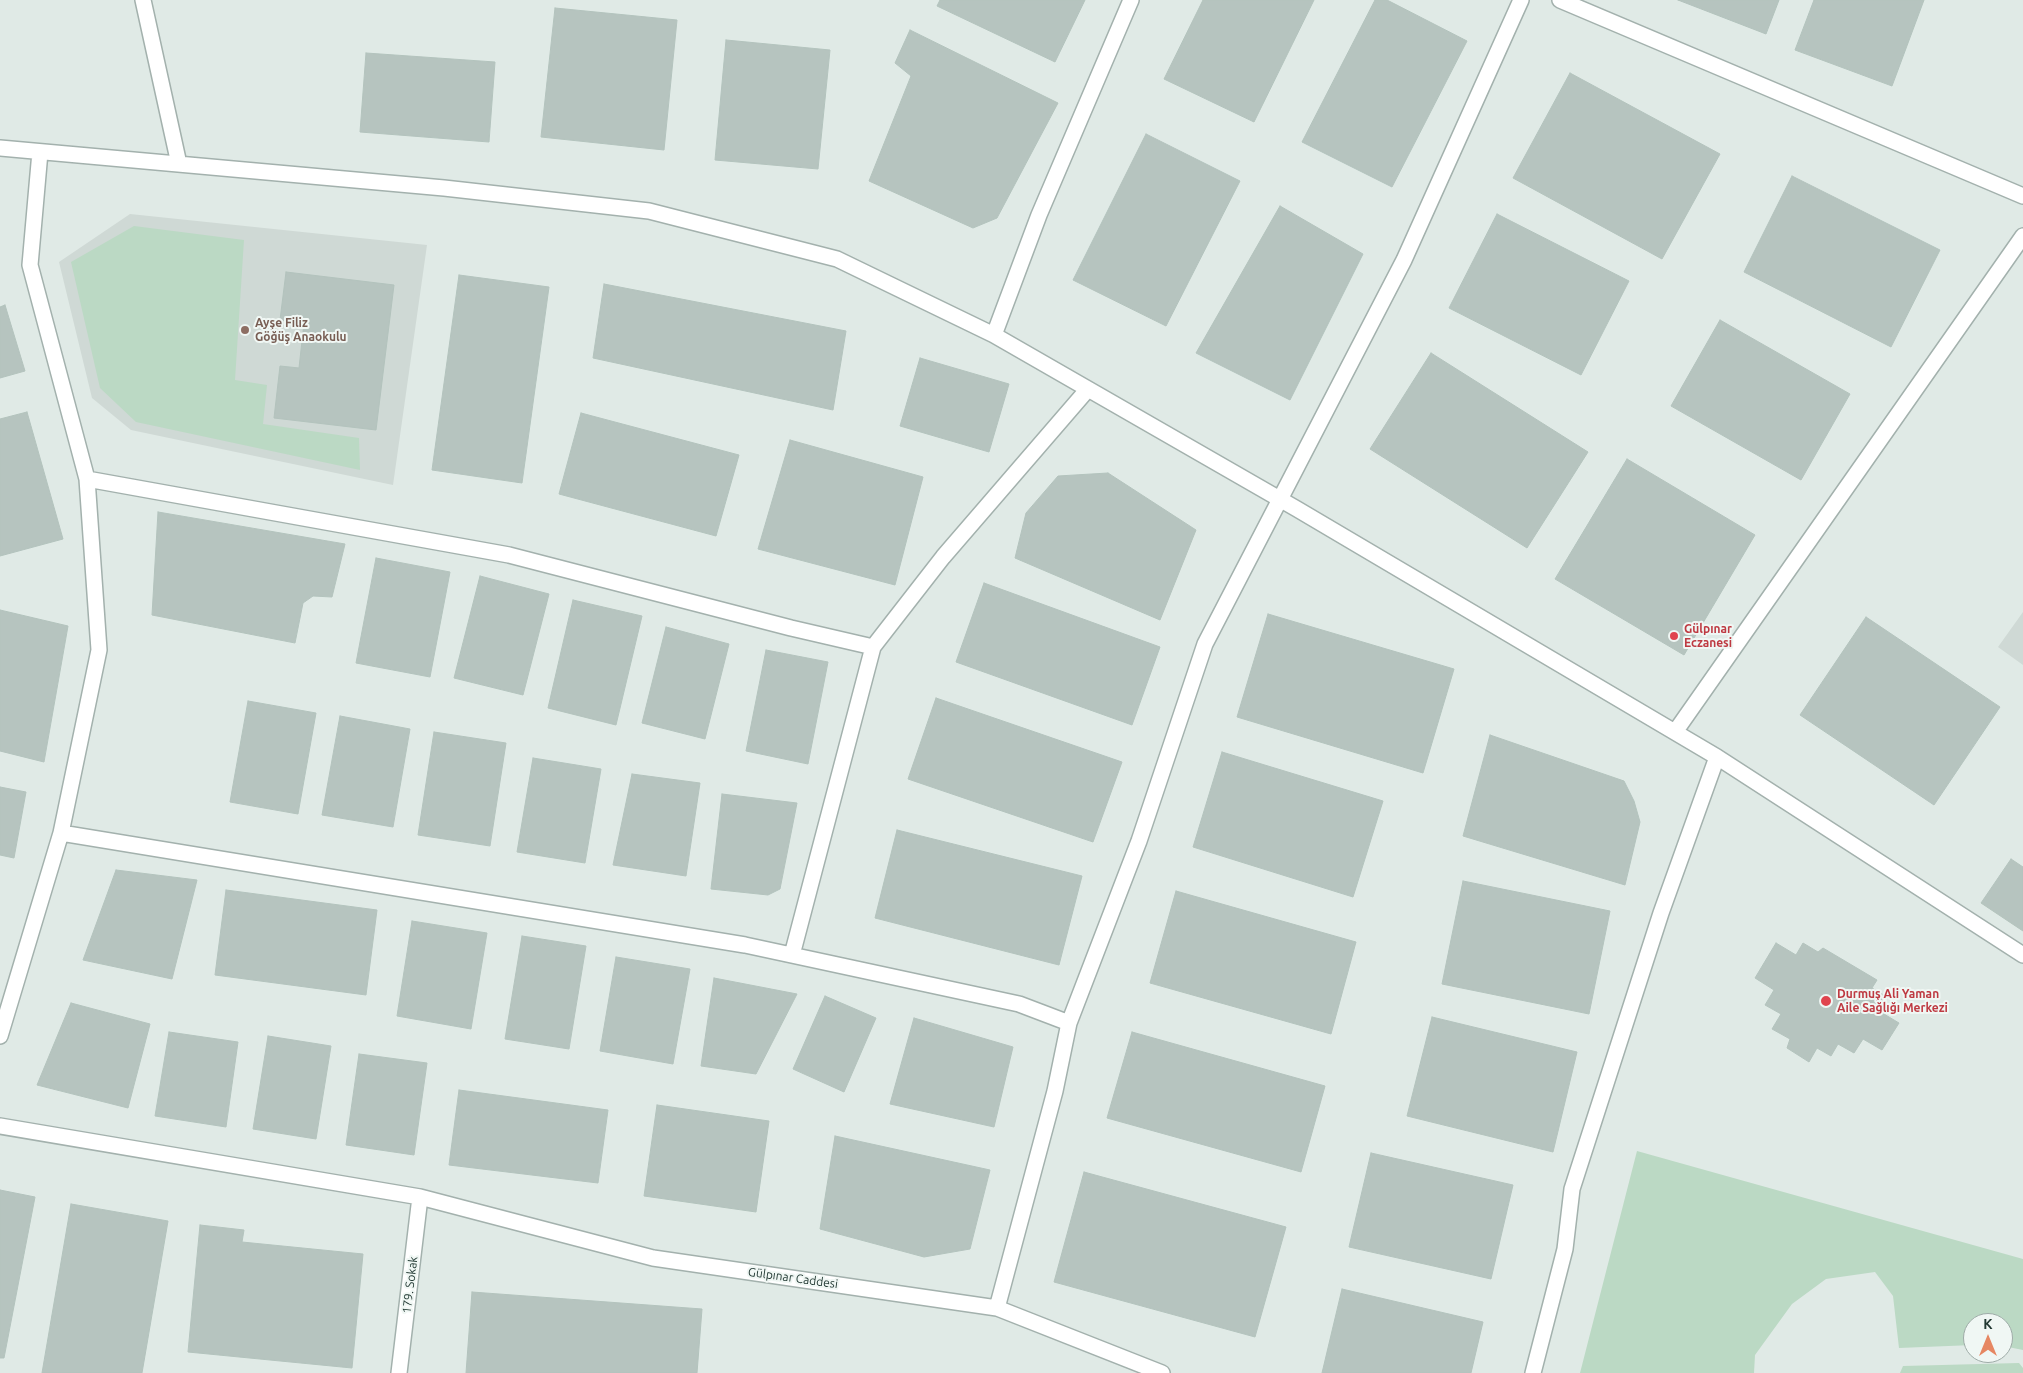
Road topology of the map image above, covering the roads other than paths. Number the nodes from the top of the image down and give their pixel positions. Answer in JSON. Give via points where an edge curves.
{"nodes":[{"id":1,"x":143,"y":0,"type":"edge"},
{"id":2,"x":1132,"y":0,"type":"edge"},
{"id":3,"x":1521,"y":0,"type":"edge"},
{"id":4,"x":1560,"y":0,"type":"edge"},
{"id":5,"x":0,"y":148,"type":"edge"},
{"id":6,"x":40,"y":152,"type":"junction"},
{"id":7,"x":179,"y":164,"type":"junction"},
{"id":8,"x":2023,"y":196,"type":"edge"},
{"id":9,"x":2023,"y":236,"type":"edge"},
{"id":10,"x":994,"y":335,"type":"junction"},
{"id":11,"x":1088,"y":389,"type":"junction"},
{"id":12,"x":87,"y":479,"type":"junction"},
{"id":13,"x":1279,"y":498,"type":"junction"},
{"id":14,"x":873,"y":647,"type":"junction"},
{"id":15,"x":1675,"y":732,"type":"junction"},
{"id":16,"x":1717,"y":757,"type":"junction"},
{"id":17,"x":61,"y":832,"type":"junction"},
{"id":18,"x":792,"y":955,"type":"junction"},
{"id":19,"x":2023,"y":955,"type":"edge"},
{"id":20,"x":1070,"y":1023,"type":"junction"},
{"id":21,"x":0,"y":1036,"type":"edge"},
{"id":22,"x":0,"y":1126,"type":"edge"},
{"id":23,"x":420,"y":1196,"type":"junction"},
{"id":24,"x":996,"y":1308,"type":"junction"},
{"id":25,"x":399,"y":1373,"type":"edge"},
{"id":26,"x":1162,"y":1373,"type":"edge"},
{"id":27,"x":1533,"y":1373,"type":"edge"}],
"edges":[{"from":1,"to":7,"type":"street"},
{"from":2,"to":10,"type":"street","via":[[1039,215]]},
{"from":3,"to":13,"type":"street","via":[[1404,260]]},
{"from":4,"to":8,"type":"street"},
{"from":5,"to":6,"type":"street"},
{"from":6,"to":7,"type":"street"},
{"from":6,"to":12,"type":"street","via":[[30,265]]},
{"from":7,"to":10,"type":"street","via":[[649,211],[837,259]]},
{"from":9,"to":15,"type":"street"},
{"from":10,"to":11,"type":"street"},
{"from":11,"to":13,"type":"street"},
{"from":11,"to":14,"type":"street","via":[[944,557]]},
{"from":12,"to":14,"type":"street","via":[[509,556]]},
{"from":12,"to":17,"type":"street","via":[[99,650]]},
{"from":13,"to":15,"type":"street"},
{"from":13,"to":20,"type":"street","via":[[1205,644],[1139,841]]},
{"from":14,"to":18,"type":"street"},
{"from":15,"to":16,"type":"street"},
{"from":16,"to":19,"type":"street"},
{"from":16,"to":27,"type":"street","via":[[1661,914],[1572,1189],[1564,1249]]},
{"from":17,"to":18,"type":"street"},
{"from":17,"to":21,"type":"street"},
{"from":18,"to":20,"type":"street","via":[[1019,1004]]},
{"from":20,"to":24,"type":"street"},
{"from":22,"to":23,"type":"street","name":"Gülpınar Caddesi"},
{"from":23,"to":24,"type":"street","name":"Gülpınar Caddesi","via":[[653,1258]]},
{"from":23,"to":25,"type":"street","name":"179. Sokak"},
{"from":24,"to":26,"type":"street","name":"Gülpınar Caddesi"}]}
